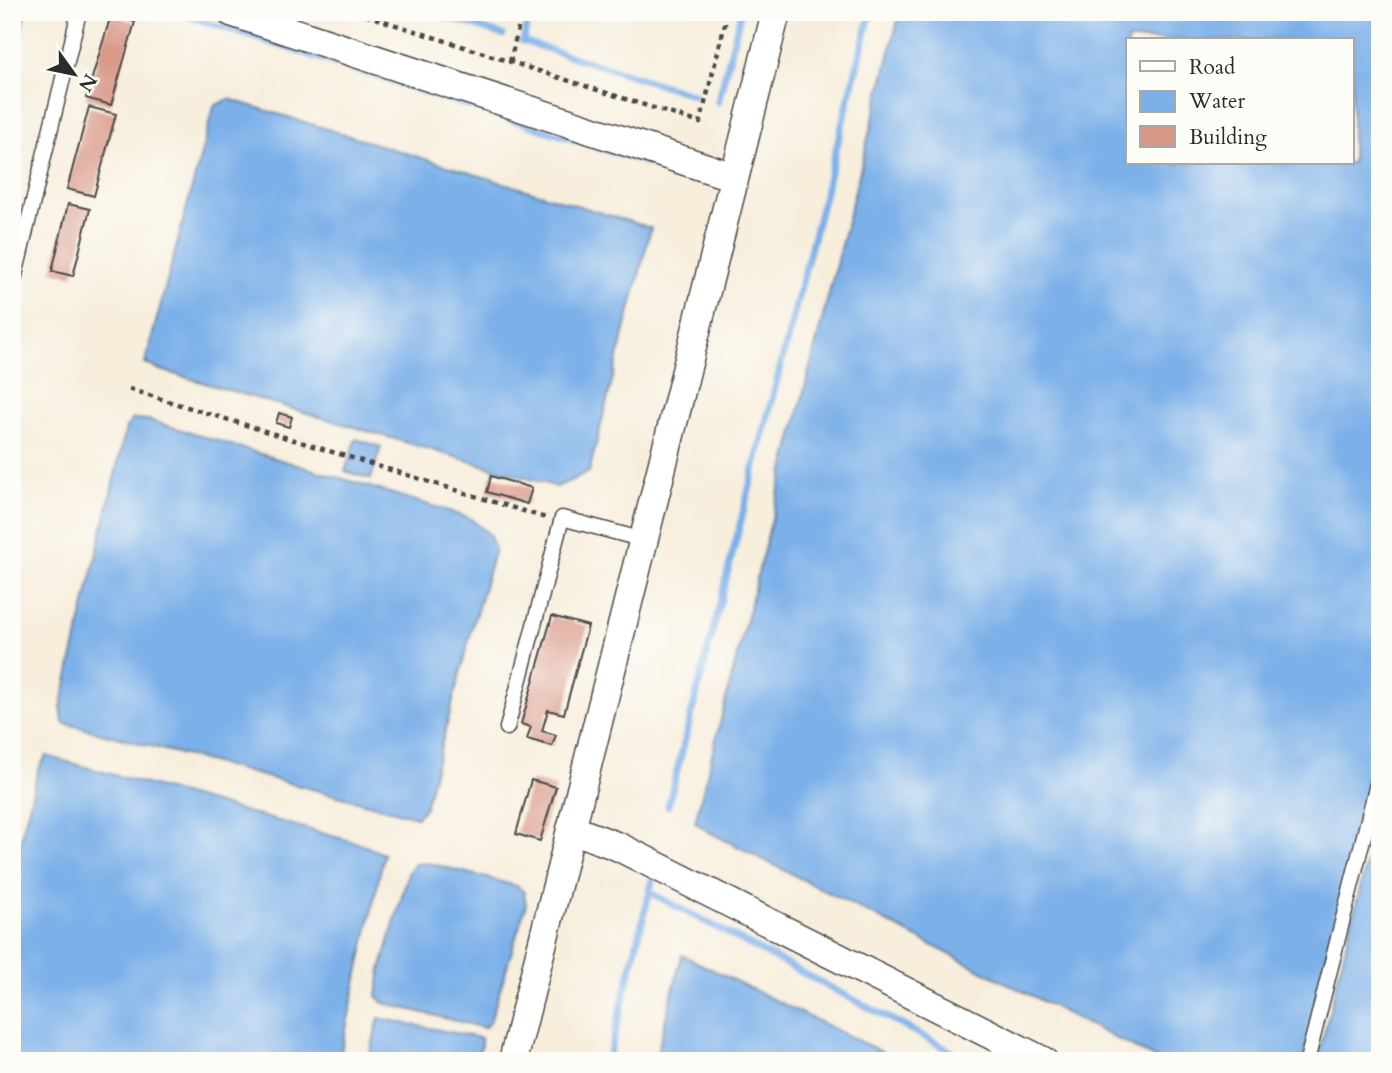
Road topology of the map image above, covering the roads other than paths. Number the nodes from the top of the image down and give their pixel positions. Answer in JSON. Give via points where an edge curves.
{"nodes":[{"id":1,"x":79,"y":12,"type":"edge"},
{"id":2,"x":232,"y":12,"type":"edge"},
{"id":3,"x":776,"y":12,"type":"edge"},
{"id":4,"x":734,"y":177,"type":"junction"},
{"id":5,"x":12,"y":288,"type":"edge"},
{"id":6,"x":644,"y":540,"type":"junction"},
{"id":7,"x":507,"y":728,"type":"dead end"},
{"id":8,"x":1380,"y":772,"type":"edge"},
{"id":9,"x":572,"y":829,"type":"junction"},
{"id":10,"x":513,"y":1061,"type":"edge"},
{"id":11,"x":1043,"y":1061,"type":"edge"},
{"id":12,"x":1307,"y":1061,"type":"edge"}],
"edges":[{"from":1,"to":5,"type":"lane"},
{"from":2,"to":4,"type":"street"},
{"from":3,"to":4,"type":"street"},
{"from":4,"to":6,"type":"street"},
{"from":6,"to":7,"type":"lane","via":[[562,518]]},
{"from":6,"to":9,"type":"street"},
{"from":8,"to":12,"type":"lane"},
{"from":9,"to":10,"type":"street"},
{"from":9,"to":11,"type":"street","via":[[619,847]]}]}
